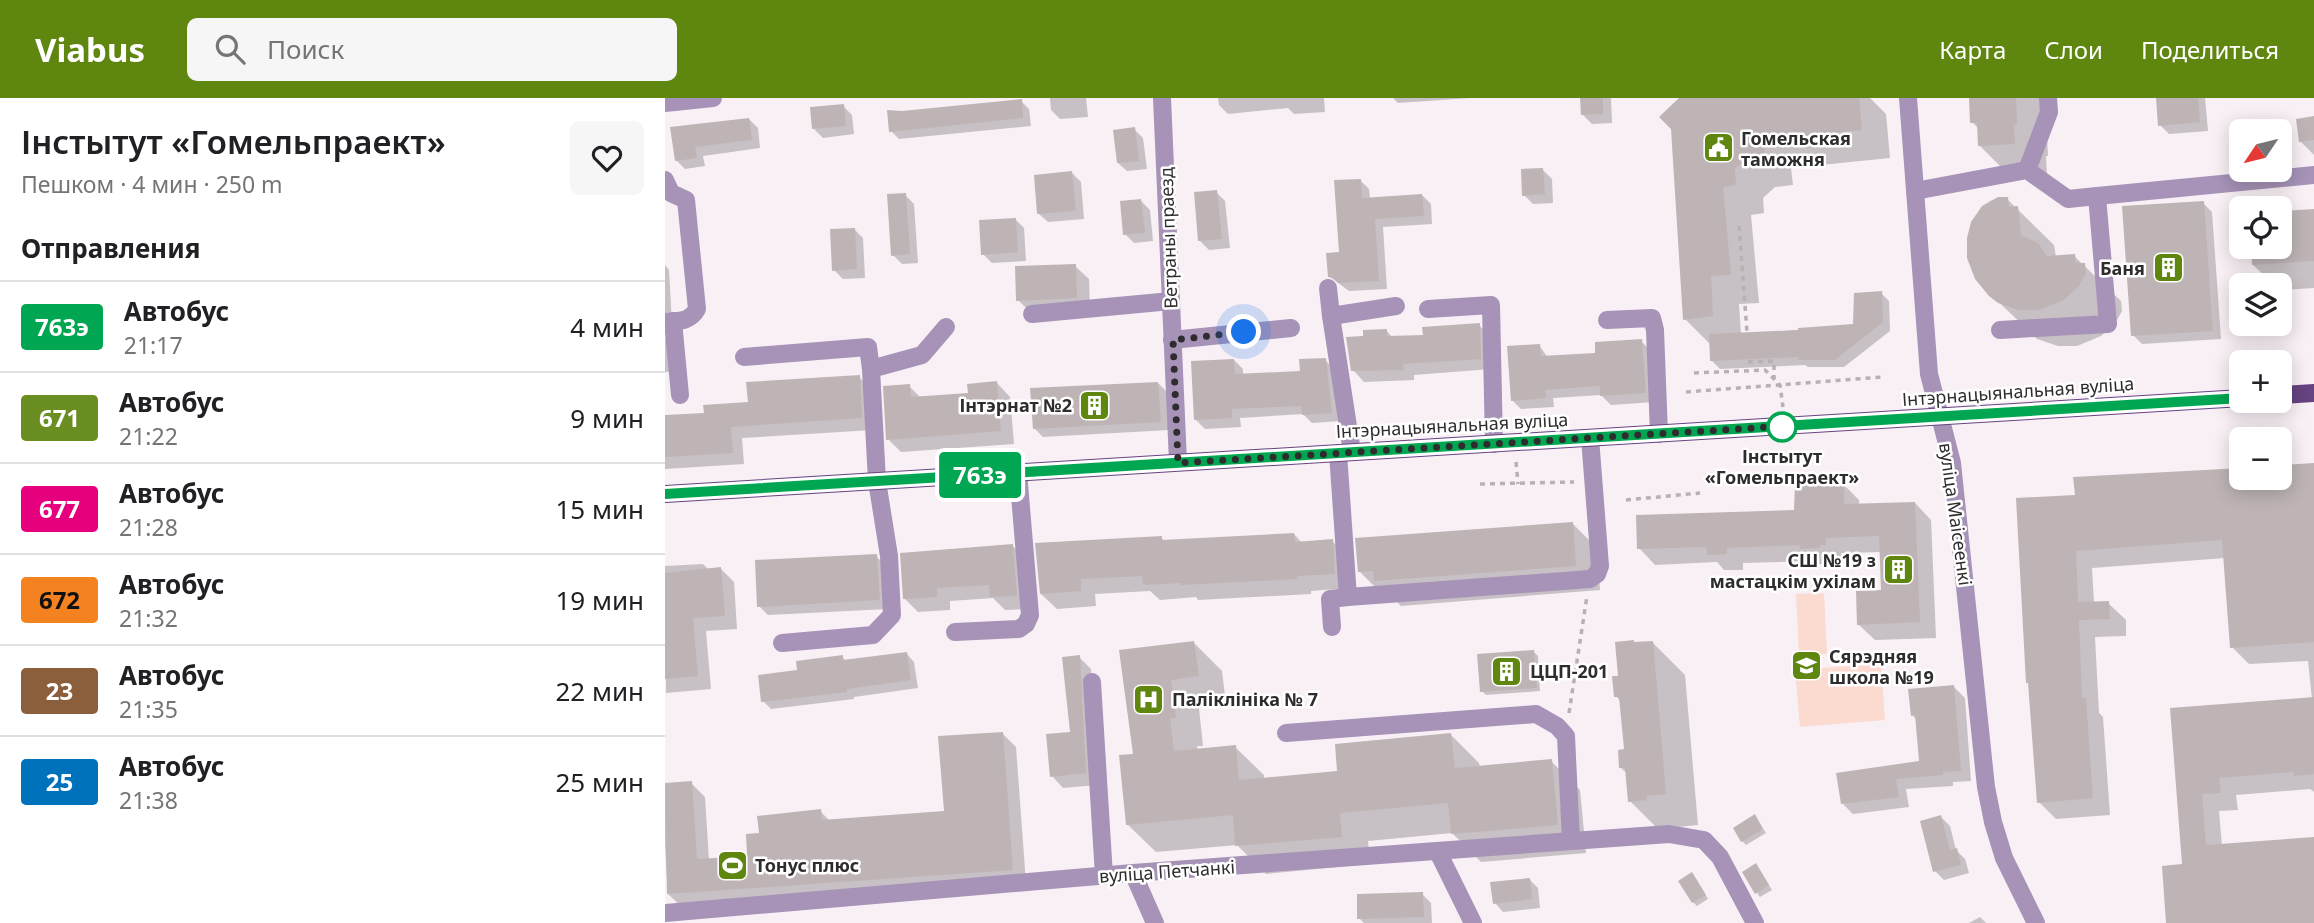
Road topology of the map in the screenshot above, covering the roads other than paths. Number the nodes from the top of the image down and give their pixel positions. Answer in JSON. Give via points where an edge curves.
{"nodes":[{"id":1,"x":713,"y":98,"type":"edge"},
{"id":2,"x":1162,"y":98,"type":"edge"},
{"id":3,"x":1908,"y":98,"type":"edge"},
{"id":4,"x":2048,"y":98,"type":"edge"},
{"id":5,"x":665,"y":103,"type":"edge"},
{"id":6,"x":2027,"y":170,"type":"junction"},
{"id":7,"x":2314,"y":176,"type":"edge"},
{"id":8,"x":665,"y":180,"type":"edge"},
{"id":9,"x":1915,"y":191,"type":"junction"},
{"id":10,"x":2097,"y":196,"type":"junction"},
{"id":11,"x":1328,"y":288,"type":"dead end"},
{"id":12,"x":1171,"y":301,"type":"junction"},
{"id":13,"x":1397,"y":306,"type":"dead end"},
{"id":14,"x":1428,"y":309,"type":"dead end"},
{"id":15,"x":1032,"y":314,"type":"dead end"},
{"id":16,"x":1331,"y":316,"type":"junction"},
{"id":17,"x":1607,"y":320,"type":"dead end"},
{"id":18,"x":669,"y":321,"type":"edge"},
{"id":19,"x":946,"y":327,"type":"dead end"},
{"id":20,"x":1291,"y":328,"type":"dead end"},
{"id":21,"x":2000,"y":330,"type":"dead end"},
{"id":22,"x":1173,"y":340,"type":"junction"},
{"id":23,"x":744,"y":357,"type":"dead end"},
{"id":24,"x":871,"y":369,"type":"junction"},
{"id":25,"x":2314,"y":393,"type":"edge"},
{"id":26,"x":2292,"y":394,"type":"edge"},
{"id":27,"x":680,"y":395,"type":"dead end"},
{"id":28,"x":2229,"y":399,"type":"edge"},
{"id":29,"x":1941,"y":417,"type":"junction"},
{"id":30,"x":1659,"y":434,"type":"junction"},
{"id":31,"x":1590,"y":438,"type":"junction"},
{"id":32,"x":1494,"y":444,"type":"junction"},
{"id":33,"x":1345,"y":453,"type":"junction"},
{"id":34,"x":1178,"y":463,"type":"junction"},
{"id":35,"x":1018,"y":472,"type":"junction"},
{"id":36,"x":877,"y":481,"type":"junction"},
{"id":37,"x":665,"y":494,"type":"edge"},
{"id":38,"x":1348,"y":597,"type":"junction"},
{"id":39,"x":1332,"y":627,"type":"dead end"},
{"id":40,"x":955,"y":632,"type":"dead end"},
{"id":41,"x":782,"y":643,"type":"dead end"},
{"id":42,"x":1091,"y":682,"type":"dead end"},
{"id":43,"x":1286,"y":733,"type":"dead end"},
{"id":44,"x":1571,"y":841,"type":"junction"},
{"id":45,"x":1439,"y":852,"type":"junction"},
{"id":46,"x":1133,"y":873,"type":"junction"},
{"id":47,"x":1104,"y":876,"type":"junction"},
{"id":48,"x":665,"y":913,"type":"edge"},
{"id":49,"x":1155,"y":923,"type":"edge"},
{"id":50,"x":1473,"y":923,"type":"edge"},
{"id":51,"x":1755,"y":923,"type":"edge"},
{"id":52,"x":2036,"y":923,"type":"edge"}],
"edges":[{"from":1,"to":5,"type":"street"},
{"from":2,"to":12,"type":"street","name":"Ветраны праезд"},
{"from":3,"to":9,"type":"street","name":"вуліца Маісеенкі"},
{"from":4,"to":6,"type":"street","via":[[2049,112]]},
{"from":6,"to":9,"type":"street"},
{"from":6,"to":10,"type":"street","via":[[2068,199]]},
{"from":7,"to":10,"type":"street"},
{"from":8,"to":18,"type":"street","via":[[671,192],[686,200],[697,309],[687,320]]},
{"from":9,"to":29,"type":"street","name":"вуліца Маісеенкі","via":[[1929,374]]},
{"from":10,"to":21,"type":"street","via":[[2108,324]]},
{"from":11,"to":16,"type":"street"},
{"from":12,"to":15,"type":"street"},
{"from":12,"to":22,"type":"street","name":"Ветраны праезд"},
{"from":13,"to":16,"type":"street"},
{"from":14,"to":32,"type":"street","via":[[1491,305]]},
{"from":16,"to":33,"type":"street"},
{"from":17,"to":30,"type":"street","via":[[1652,318]]},
{"from":18,"to":27,"type":"street"},
{"from":19,"to":24,"type":"street","via":[[922,355]]},
{"from":20,"to":22,"type":"street"},
{"from":22,"to":34,"type":"street","name":"Ветраны праезд"},
{"from":23,"to":24,"type":"street","via":[[868,347]]},
{"from":24,"to":36,"type":"street"},
{"from":25,"to":26,"type":"main road"},
{"from":28,"to":29,"type":"main road","name":"Інтэрнацыянальная вуліца"},
{"from":29,"to":30,"type":"main road","name":"Інтэрнацыянальная вуліца"},
{"from":29,"to":52,"type":"street","name":"вуліца Маісеенкі","via":[[1952,463],[1986,787],[2004,858]]},
{"from":30,"to":31,"type":"main road","name":"Інтэрнацыянальная вуліца"},
{"from":31,"to":32,"type":"main road","name":"Інтэрнацыянальная вуліца"},
{"from":31,"to":38,"type":"street","via":[[1600,566],[1590,579]]},
{"from":32,"to":33,"type":"main road","name":"Інтэрнацыянальная вуліца"},
{"from":33,"to":34,"type":"main road","name":"Інтэрнацыянальная вуліца"},
{"from":33,"to":38,"type":"street"},
{"from":34,"to":35,"type":"main road","name":"Інтэрнацыянальная вуліца"},
{"from":35,"to":36,"type":"main road","name":"Інтэрнацыянальная вуліца"},
{"from":35,"to":40,"type":"street","via":[[1030,615],[1019,629]]},
{"from":36,"to":37,"type":"main road","name":"Інтэрнацыянальная вуліца"},
{"from":36,"to":41,"type":"street","via":[[889,556],[892,615],[873,635]]},
{"from":38,"to":39,"type":"street","via":[[1330,599]]},
{"from":42,"to":47,"type":"street"},
{"from":43,"to":44,"type":"street","via":[[1536,713],[1566,736]]},
{"from":44,"to":45,"type":"street","name":"вуліца Петчанкі"},
{"from":44,"to":51,"type":"street","name":"вуліца Петчанкі","via":[[1669,834],[1704,840],[1720,857]]},
{"from":45,"to":46,"type":"street","name":"вуліца Петчанкі"},
{"from":45,"to":50,"type":"street"},
{"from":46,"to":47,"type":"street","name":"вуліца Петчанкі"},
{"from":46,"to":49,"type":"street"},
{"from":47,"to":48,"type":"street","name":"вуліца Петчанкі"}]}
